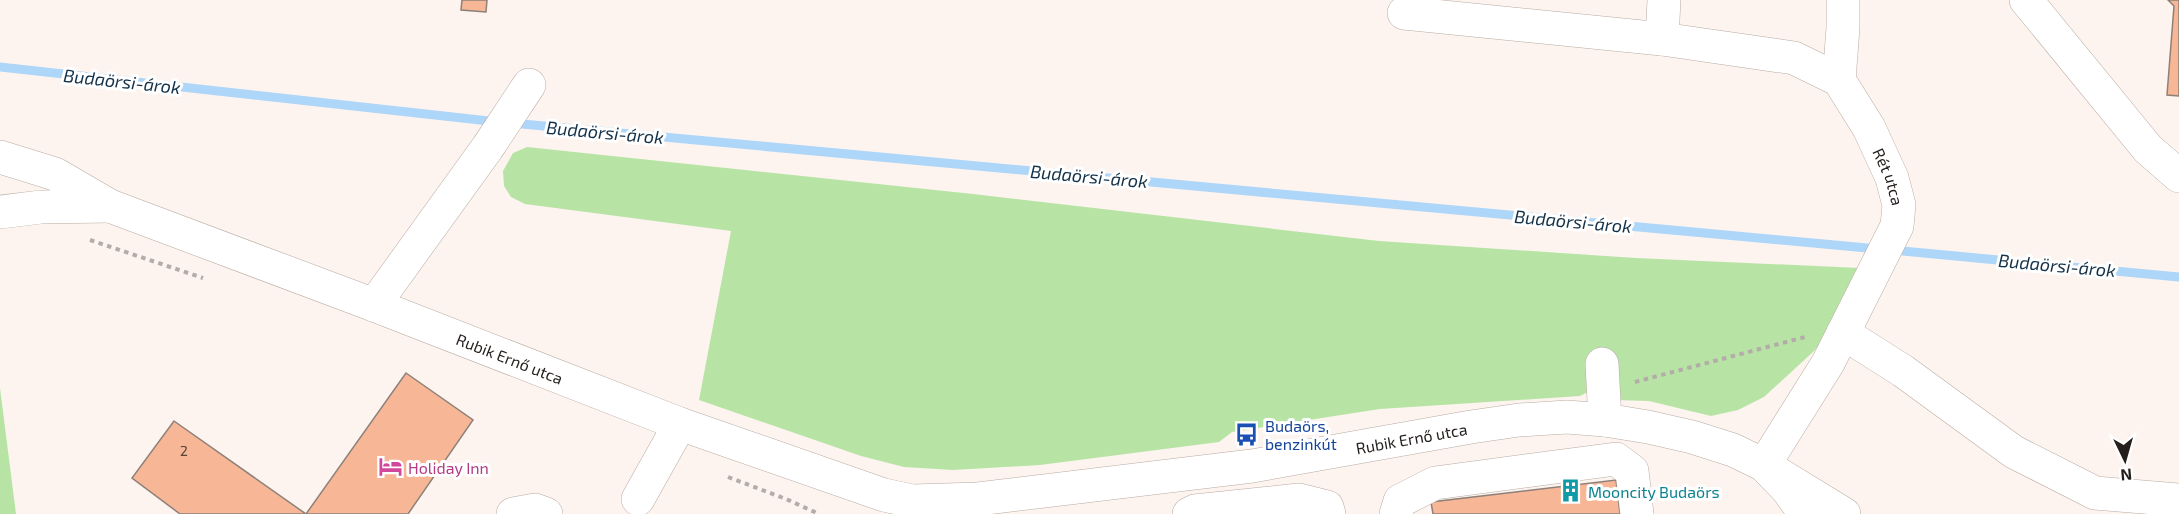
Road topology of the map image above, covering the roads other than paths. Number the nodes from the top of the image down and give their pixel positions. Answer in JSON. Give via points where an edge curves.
{"nodes":[{"id":1,"x":1664,"y":0,"type":"edge"},
{"id":2,"x":1843,"y":0,"type":"edge"},
{"id":3,"x":2026,"y":0,"type":"edge"},
{"id":4,"x":1404,"y":13,"type":"dead end"},
{"id":5,"x":1662,"y":39,"type":"junction"},
{"id":6,"x":1839,"y":80,"type":"junction"},
{"id":7,"x":529,"y":85,"type":"dead end"},
{"id":8,"x":0,"y":157,"type":"edge"},
{"id":9,"x":2179,"y":176,"type":"edge"},
{"id":10,"x":110,"y":206,"type":"junction"},
{"id":11,"x":0,"y":212,"type":"edge"},
{"id":12,"x":374,"y":305,"type":"junction"},
{"id":13,"x":1843,"y":333,"type":"junction"},
{"id":14,"x":680,"y":424,"type":"junction"},
{"id":15,"x":1764,"y":465,"type":"junction"},
{"id":16,"x":638,"y":499,"type":"dead end"},
{"id":17,"x":2179,"y":500,"type":"edge"},
{"id":18,"x":912,"y":507,"type":"edge"},
{"id":19,"x":513,"y":514,"type":"edge"},
{"id":20,"x":546,"y":514,"type":"edge"},
{"id":21,"x":1189,"y":514,"type":"edge"},
{"id":22,"x":1329,"y":514,"type":"edge"},
{"id":23,"x":1396,"y":514,"type":"edge"},
{"id":24,"x":1637,"y":514,"type":"edge"},
{"id":25,"x":1805,"y":514,"type":"edge"},
{"id":26,"x":1844,"y":514,"type":"edge"}],
"edges":[{"from":1,"to":5,"type":"main road"},
{"from":2,"to":6,"type":"main road"},
{"from":3,"to":9,"type":"main road","via":[[2148,149]]},
{"from":4,"to":5,"type":"main road"},
{"from":5,"to":6,"type":"main road","via":[[1794,58]]},
{"from":6,"to":13,"type":"main road","name":"Rét utca","via":[[1869,128],[1892,178],[1899,205],[1897,226]]},
{"from":7,"to":12,"type":"main road"},
{"from":8,"to":10,"type":"main road","name":"Rubik Ernő utca","via":[[55,174]]},
{"from":10,"to":11,"type":"main road","name":"Rubik Ernő utca"},
{"from":10,"to":12,"type":"main road","name":"Rubik Ernő utca"},
{"from":12,"to":14,"type":"main road","name":"Rubik Ernő utca"},
{"from":13,"to":15,"type":"main road","name":"Rét utca"},
{"from":13,"to":17,"type":"main road","via":[[1903,371],[2014,452],[2095,493]]},
{"from":14,"to":16,"type":"main road"},
{"from":14,"to":18,"type":"main road","name":"Rubik Ernő utca"},
{"from":15,"to":18,"type":"main road","name":"Rubik Ernő utca","via":[[1692,437],[1603,392],[1567,417],[1519,420],[1252,466]]},
{"from":15,"to":25,"type":"main road"},
{"from":15,"to":26,"type":"main road"},
{"from":19,"to":20,"type":"main road","via":[[535,510]]},
{"from":21,"to":22,"type":"main road","via":[[1299,500],[1327,507]]},
{"from":23,"to":24,"type":"main road","via":[[1400,501],[1435,483],[1616,459],[1632,471]]}]}
